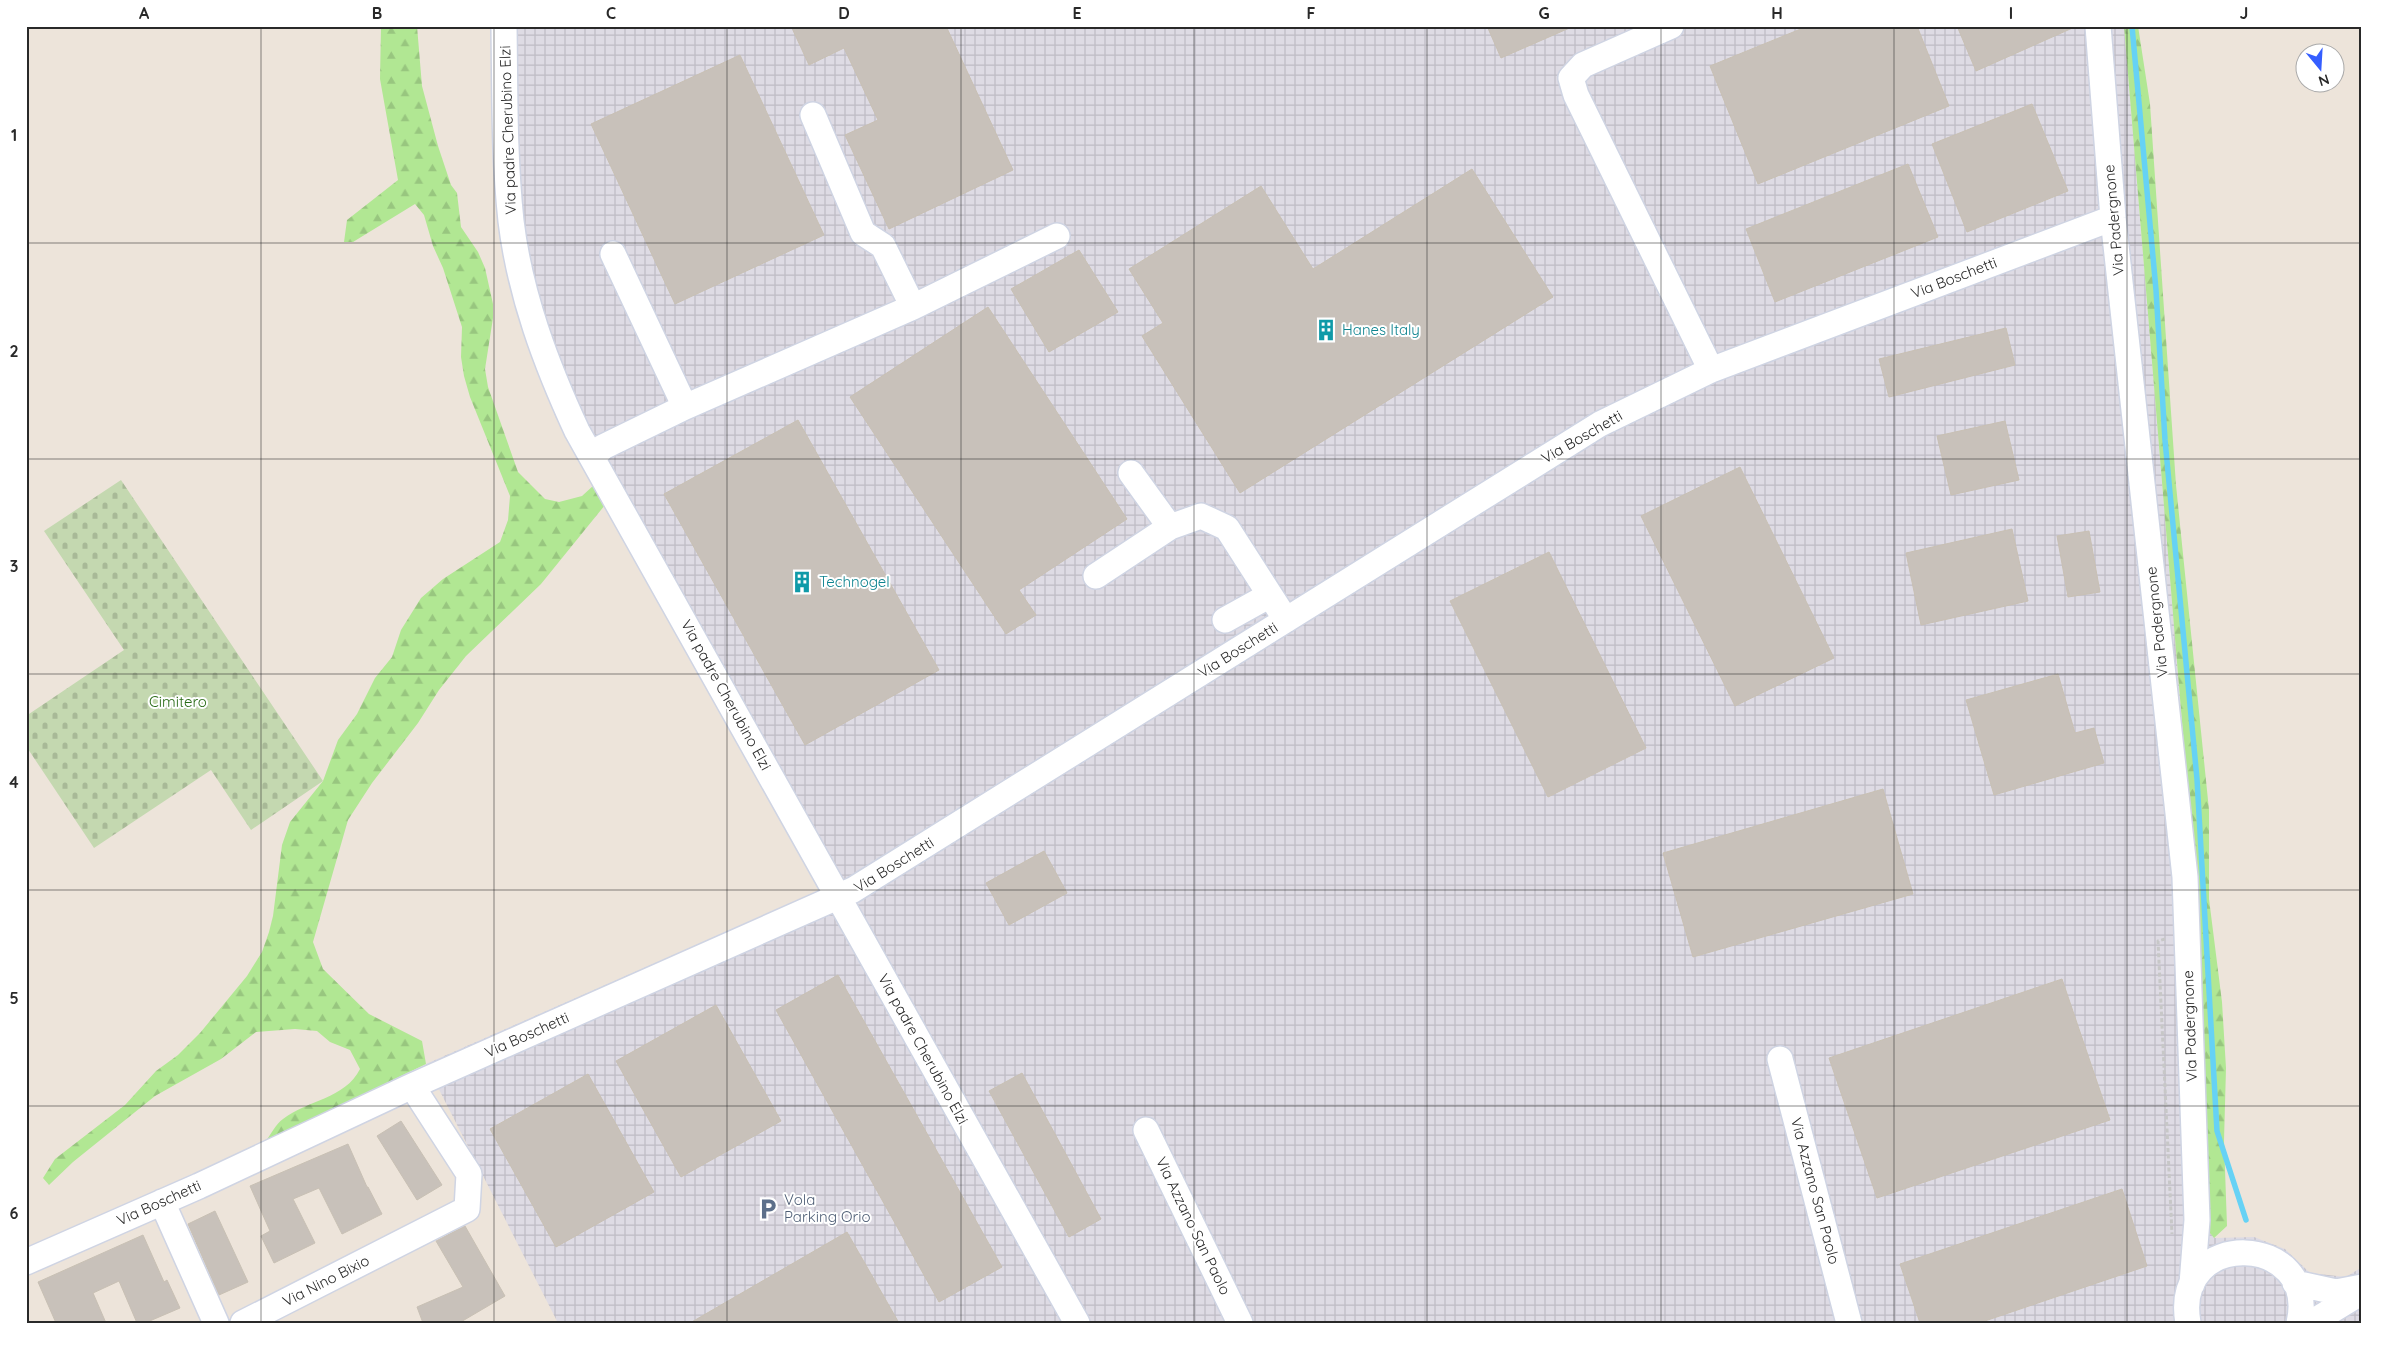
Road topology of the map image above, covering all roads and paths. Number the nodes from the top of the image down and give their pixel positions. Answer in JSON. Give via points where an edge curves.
{"nodes":[{"id":1,"x":504,"y":26,"type":"edge"},
{"id":2,"x":1671,"y":26,"type":"edge"},
{"id":3,"x":2098,"y":26,"type":"edge"},
{"id":4,"x":813,"y":115,"type":"dead end"},
{"id":5,"x":2113,"y":218,"type":"junction"},
{"id":6,"x":1057,"y":236,"type":"dead end"},
{"id":7,"x":613,"y":254,"type":"dead end"},
{"id":8,"x":913,"y":307,"type":"junction"},
{"id":9,"x":1711,"y":370,"type":"junction"},
{"id":10,"x":685,"y":407,"type":"junction"},
{"id":11,"x":593,"y":457,"type":"junction"},
{"id":12,"x":1131,"y":473,"type":"dead end"},
{"id":13,"x":1170,"y":528,"type":"junction"},
{"id":14,"x":1096,"y":576,"type":"dead end"},
{"id":15,"x":1270,"y":595,"type":"junction"},
{"id":16,"x":1225,"y":620,"type":"dead end"},
{"id":17,"x":1286,"y":620,"type":"junction"},
{"id":18,"x":839,"y":898,"type":"junction"},
{"id":19,"x":2187,"y":932,"type":"junction"},
{"id":20,"x":1780,"y":1059,"type":"dead end"},
{"id":21,"x":412,"y":1086,"type":"junction"},
{"id":22,"x":1146,"y":1130,"type":"dead end"},
{"id":23,"x":162,"y":1202,"type":"junction"},
{"id":24,"x":2197,"y":1220,"type":"junction"},
{"id":25,"x":2172,"y":1237,"type":"dead end"},
{"id":26,"x":2243,"y":1251,"type":"junction"},
{"id":27,"x":26,"y":1262,"type":"edge"},
{"id":28,"x":2295,"y":1283,"type":"junction"},
{"id":29,"x":2192,"y":1284,"type":"junction"},
{"id":30,"x":2362,"y":1287,"type":"edge"},
{"id":31,"x":2362,"y":1292,"type":"edge"},
{"id":32,"x":2186,"y":1318,"type":"edge"},
{"id":33,"x":246,"y":1322,"type":"edge"},
{"id":34,"x":216,"y":1323,"type":"edge"},
{"id":35,"x":1077,"y":1323,"type":"edge"},
{"id":36,"x":1240,"y":1323,"type":"edge"},
{"id":37,"x":1849,"y":1323,"type":"edge"},
{"id":38,"x":2299,"y":1323,"type":"edge"},
{"id":39,"x":2311,"y":1323,"type":"edge"}],
"edges":[{"from":1,"to":11,"type":"street","name":"Via padre Cherubino Elzi","via":[[506,153],[511,222],[521,275],[551,375]]},
{"from":2,"to":9,"type":"street","via":[[1583,65],[1571,78],[1576,95]]},
{"from":3,"to":5,"type":"street","name":"Via Padergnone"},
{"from":4,"to":8,"type":"street","via":[[863,233],[883,246]]},
{"from":5,"to":9,"type":"street","name":"Via Boschetti"},
{"from":5,"to":19,"type":"street","name":"Via Padergnone","via":[[2185,877]]},
{"from":6,"to":8,"type":"street"},
{"from":7,"to":10,"type":"street"},
{"from":8,"to":10,"type":"street"},
{"from":9,"to":17,"type":"street","name":"Via Boschetti","via":[[1600,424]]},
{"from":10,"to":11,"type":"street","via":[[603,447]]},
{"from":11,"to":18,"type":"street","name":"Via padre Cherubino Elzi"},
{"from":12,"to":13,"type":"street"},
{"from":13,"to":14,"type":"street"},
{"from":13,"to":15,"type":"street","via":[[1202,516],[1227,528]]},
{"from":15,"to":16,"type":"street"},
{"from":15,"to":17,"type":"street"},
{"from":17,"to":18,"type":"street","name":"Via Boschetti"},
{"from":18,"to":21,"type":"street","name":"Via Boschetti"},
{"from":18,"to":35,"type":"street","name":"Via padre Cherubino Elzi"},
{"from":19,"to":24,"type":"street","name":"Via Padergnone"},
{"from":19,"to":25,"type":"path","via":[[2158,941]]},
{"from":20,"to":37,"type":"street","name":"Via Azzano San Paolo"},
{"from":21,"to":23,"type":"street","name":"Via Boschetti"},
{"from":21,"to":33,"type":"street","name":"Via Nino Bixio","via":[[469,1174],[467,1209]]},
{"from":22,"to":36,"type":"street","name":"Via Azzano San Paolo"},
{"from":23,"to":27,"type":"street","name":"Via Boschetti"},
{"from":23,"to":34,"type":"street"},
{"from":24,"to":26,"type":"street","via":[[2218,1245]]},
{"from":24,"to":29,"type":"street","name":"Via Padergnone"},
{"from":26,"to":28,"type":"street","via":[[2268,1257],[2288,1272]]},
{"from":26,"to":29,"type":"street","via":[[2218,1257]]},
{"from":28,"to":30,"type":"street","via":[[2336,1292]]},
{"from":28,"to":38,"type":"street","via":[[2301,1308]]},
{"from":29,"to":32,"type":"street","name":"Via Padergnone"},
{"from":31,"to":39,"type":"street"}]}
